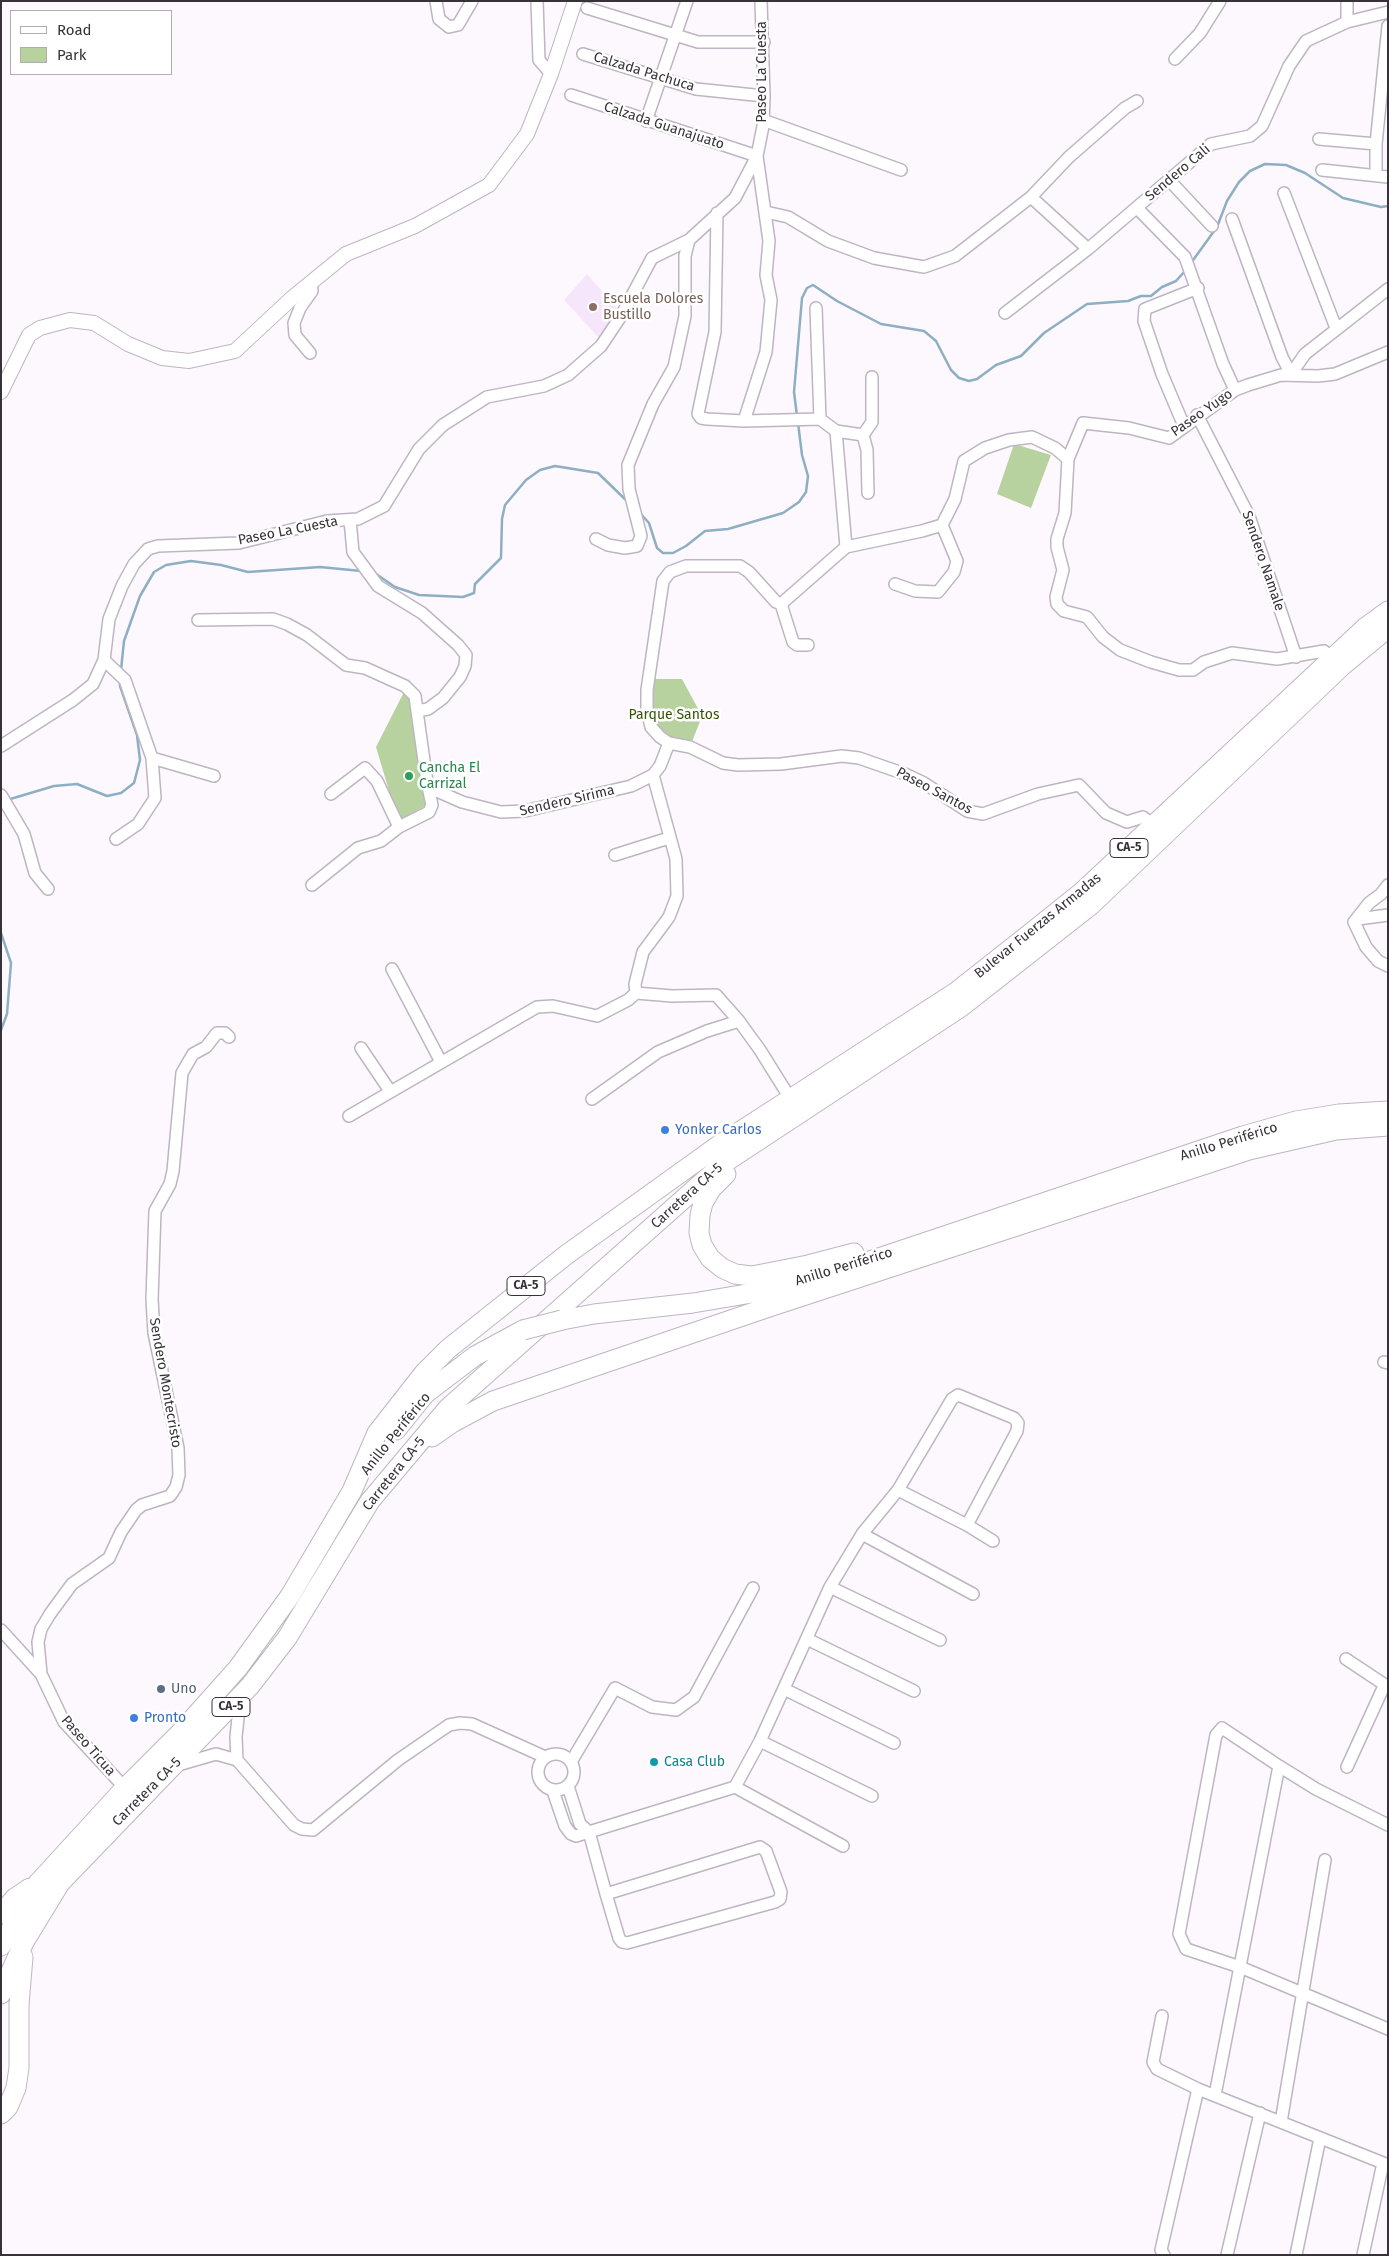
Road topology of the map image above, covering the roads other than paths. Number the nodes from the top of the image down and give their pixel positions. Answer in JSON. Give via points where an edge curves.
{"nodes":[{"id":1,"x":436,"y":1,"type":"edge"},
{"id":2,"x":472,"y":1,"type":"edge"},
{"id":3,"x":537,"y":1,"type":"edge"},
{"id":4,"x":687,"y":1,"type":"edge"},
{"id":5,"x":761,"y":1,"type":"edge"},
{"id":6,"x":1220,"y":1,"type":"edge"},
{"id":7,"x":1347,"y":1,"type":"edge"},
{"id":8,"x":581,"y":4,"type":"edge"},
{"id":9,"x":1388,"y":12,"type":"edge"},
{"id":10,"x":1347,"y":22,"type":"junction"},
{"id":11,"x":1388,"y":26,"type":"edge"},
{"id":12,"x":675,"y":36,"type":"junction"},
{"id":13,"x":764,"y":42,"type":"junction"},
{"id":14,"x":583,"y":54,"type":"dead end"},
{"id":15,"x":1174,"y":59,"type":"dead end"},
{"id":16,"x":551,"y":74,"type":"junction"},
{"id":17,"x":660,"y":79,"type":"junction"},
{"id":18,"x":1384,"y":93,"type":"edge"},
{"id":19,"x":571,"y":95,"type":"dead end"},
{"id":20,"x":764,"y":96,"type":"junction"},
{"id":21,"x":1137,"y":101,"type":"dead end"},
{"id":22,"x":763,"y":120,"type":"junction"},
{"id":23,"x":646,"y":121,"type":"junction"},
{"id":24,"x":1319,"y":139,"type":"dead end"},
{"id":25,"x":1376,"y":144,"type":"junction"},
{"id":26,"x":757,"y":156,"type":"junction"},
{"id":27,"x":901,"y":170,"type":"dead end"},
{"id":28,"x":1322,"y":170,"type":"dead end"},
{"id":29,"x":1382,"y":176,"type":"edge"},
{"id":30,"x":1170,"y":181,"type":"junction"},
{"id":31,"x":1284,"y":193,"type":"dead end"},
{"id":32,"x":1031,"y":197,"type":"junction"},
{"id":33,"x":1136,"y":208,"type":"junction"},
{"id":34,"x":766,"y":212,"type":"junction"},
{"id":35,"x":717,"y":213,"type":"junction"},
{"id":36,"x":1232,"y":219,"type":"dead end"},
{"id":37,"x":1212,"y":226,"type":"dead end"},
{"id":38,"x":689,"y":240,"type":"junction"},
{"id":39,"x":1088,"y":249,"type":"junction"},
{"id":40,"x":311,"y":282,"type":"junction"},
{"id":41,"x":1198,"y":288,"type":"junction"},
{"id":42,"x":1388,"y":289,"type":"edge"},
{"id":43,"x":816,"y":308,"type":"dead end"},
{"id":44,"x":1004,"y":313,"type":"dead end"},
{"id":45,"x":1336,"y":328,"type":"junction"},
{"id":46,"x":1388,"y":352,"type":"edge"},
{"id":47,"x":310,"y":353,"type":"dead end"},
{"id":48,"x":1291,"y":374,"type":"junction"},
{"id":49,"x":872,"y":377,"type":"dead end"},
{"id":50,"x":1235,"y":390,"type":"junction"},
{"id":51,"x":1,"y":392,"type":"edge"},
{"id":52,"x":1197,"y":415,"type":"junction"},
{"id":53,"x":820,"y":419,"type":"junction"},
{"id":54,"x":744,"y":421,"type":"junction"},
{"id":55,"x":1184,"y":426,"type":"junction"},
{"id":56,"x":836,"y":431,"type":"junction"},
{"id":57,"x":863,"y":435,"type":"junction"},
{"id":58,"x":1068,"y":459,"type":"junction"},
{"id":59,"x":868,"y":493,"type":"dead end"},
{"id":60,"x":350,"y":520,"type":"junction"},
{"id":61,"x":942,"y":525,"type":"junction"},
{"id":62,"x":596,"y":539,"type":"dead end"},
{"id":63,"x":846,"y":548,"type":"junction"},
{"id":64,"x":895,"y":584,"type":"dead end"},
{"id":65,"x":781,"y":604,"type":"junction"},
{"id":66,"x":1388,"y":611,"type":"edge"},
{"id":67,"x":198,"y":620,"type":"dead end"},
{"id":68,"x":1388,"y":628,"type":"edge"},
{"id":69,"x":808,"y":645,"type":"dead end"},
{"id":70,"x":1296,"y":657,"type":"junction"},
{"id":71,"x":1333,"y":658,"type":"junction"},
{"id":72,"x":104,"y":660,"type":"junction"},
{"id":73,"x":418,"y":711,"type":"junction"},
{"id":74,"x":669,"y":743,"type":"junction"},
{"id":75,"x":1,"y":746,"type":"edge"},
{"id":76,"x":152,"y":758,"type":"junction"},
{"id":77,"x":214,"y":776,"type":"dead end"},
{"id":78,"x":653,"y":776,"type":"junction"},
{"id":79,"x":427,"y":782,"type":"junction"},
{"id":80,"x":331,"y":794,"type":"dead end"},
{"id":81,"x":5,"y":801,"type":"edge"},
{"id":82,"x":1153,"y":825,"type":"junction"},
{"id":83,"x":399,"y":827,"type":"junction"},
{"id":84,"x":669,"y":838,"type":"junction"},
{"id":85,"x":116,"y":839,"type":"dead end"},
{"id":86,"x":615,"y":854,"type":"dead end"},
{"id":87,"x":312,"y":885,"type":"dead end"},
{"id":88,"x":1388,"y":885,"type":"edge"},
{"id":89,"x":48,"y":889,"type":"dead end"},
{"id":90,"x":1388,"y":915,"type":"edge"},
{"id":91,"x":1354,"y":922,"type":"junction"},
{"id":92,"x":1388,"y":966,"type":"edge"},
{"id":93,"x":392,"y":969,"type":"dead end"},
{"id":94,"x":636,"y":992,"type":"junction"},
{"id":95,"x":739,"y":1021,"type":"junction"},
{"id":96,"x":229,"y":1037,"type":"dead end"},
{"id":97,"x":360,"y":1048,"type":"dead end"},
{"id":98,"x":441,"y":1062,"type":"junction"},
{"id":99,"x":858,"y":1064,"type":"junction"},
{"id":100,"x":390,"y":1091,"type":"junction"},
{"id":101,"x":790,"y":1098,"type":"junction"},
{"id":102,"x":592,"y":1099,"type":"dead end"},
{"id":103,"x":1388,"y":1110,"type":"edge"},
{"id":104,"x":349,"y":1116,"type":"dead end"},
{"id":105,"x":1388,"y":1126,"type":"edge"},
{"id":106,"x":1091,"y":1187,"type":"junction"},
{"id":107,"x":415,"y":1449,"type":"junction"},
{"id":108,"x":898,"y":1490,"type":"junction"},
{"id":109,"x":352,"y":1491,"type":"junction"},
{"id":110,"x":968,"y":1525,"type":"junction"},
{"id":111,"x":862,"y":1534,"type":"junction"},
{"id":112,"x":993,"y":1541,"type":"dead end"},
{"id":113,"x":753,"y":1588,"type":"dead end"},
{"id":114,"x":830,"y":1588,"type":"junction"},
{"id":115,"x":973,"y":1594,"type":"dead end"},
{"id":116,"x":1,"y":1630,"type":"edge"},
{"id":117,"x":807,"y":1639,"type":"junction"},
{"id":118,"x":940,"y":1640,"type":"dead end"},
{"id":119,"x":1346,"y":1659,"type":"dead end"},
{"id":120,"x":41,"y":1674,"type":"junction"},
{"id":121,"x":1386,"y":1686,"type":"edge"},
{"id":122,"x":784,"y":1688,"type":"junction"},
{"id":123,"x":914,"y":1691,"type":"dead end"},
{"id":124,"x":240,"y":1698,"type":"junction"},
{"id":125,"x":760,"y":1741,"type":"junction"},
{"id":126,"x":894,"y":1743,"type":"dead end"},
{"id":127,"x":545,"y":1757,"type":"junction"},
{"id":128,"x":237,"y":1760,"type":"junction"},
{"id":129,"x":571,"y":1762,"type":"junction"},
{"id":130,"x":174,"y":1766,"type":"junction"},
{"id":131,"x":1279,"y":1766,"type":"junction"},
{"id":132,"x":1347,"y":1767,"type":"dead end"},
{"id":133,"x":568,"y":1786,"type":"junction"},
{"id":134,"x":125,"y":1788,"type":"junction"},
{"id":135,"x":735,"y":1788,"type":"junction"},
{"id":136,"x":553,"y":1791,"type":"junction"},
{"id":137,"x":872,"y":1796,"type":"dead end"},
{"id":138,"x":1388,"y":1825,"type":"edge"},
{"id":139,"x":589,"y":1832,"type":"junction"},
{"id":140,"x":843,"y":1846,"type":"dead end"},
{"id":141,"x":1325,"y":1860,"type":"dead end"},
{"id":142,"x":38,"y":1883,"type":"junction"},
{"id":143,"x":606,"y":1894,"type":"junction"},
{"id":144,"x":1,"y":1914,"type":"edge"},
{"id":145,"x":24,"y":1942,"type":"junction"},
{"id":146,"x":1,"y":1946,"type":"edge"},
{"id":147,"x":1240,"y":1967,"type":"junction"},
{"id":148,"x":1302,"y":1993,"type":"junction"},
{"id":149,"x":1,"y":1994,"type":"edge"},
{"id":150,"x":1162,"y":2016,"type":"dead end"},
{"id":151,"x":1388,"y":2029,"type":"edge"},
{"id":152,"x":1198,"y":2089,"type":"junction"},
{"id":153,"x":1215,"y":2096,"type":"junction"},
{"id":154,"x":1260,"y":2113,"type":"junction"},
{"id":155,"x":1,"y":2114,"type":"edge"},
{"id":156,"x":1281,"y":2122,"type":"junction"},
{"id":157,"x":1320,"y":2138,"type":"junction"},
{"id":158,"x":1385,"y":2164,"type":"edge"},
{"id":159,"x":1164,"y":2255,"type":"edge"},
{"id":160,"x":1227,"y":2255,"type":"edge"},
{"id":161,"x":1296,"y":2255,"type":"edge"},
{"id":162,"x":1363,"y":2255,"type":"edge"}],
"edges":[{"from":1,"to":2,"type":"street","via":[[438,19],[448,27],[458,25]]},
{"from":3,"to":16,"type":"street","via":[[539,60]]},
{"from":4,"to":12,"type":"street"},
{"from":5,"to":13,"type":"street","name":"Paseo La Cuesta"},
{"from":6,"to":15,"type":"street","via":[[1200,33]]},
{"from":7,"to":10,"type":"street"},
{"from":8,"to":12,"type":"street"},
{"from":8,"to":16,"type":"street"},
{"from":9,"to":10,"type":"street","name":"Sendero Cali"},
{"from":10,"to":30,"type":"street","name":"Sendero Cali","via":[[1306,40],[1288,66],[1262,126],[1250,136],[1211,144]]},
{"from":11,"to":18,"type":"street"},
{"from":12,"to":13,"type":"street","via":[[698,42]]},
{"from":12,"to":17,"type":"street"},
{"from":13,"to":20,"type":"street","name":"Paseo La Cuesta"},
{"from":14,"to":17,"type":"street","name":"Calzada Pachuca"},
{"from":16,"to":40,"type":"street","via":[[527,134],[489,184],[415,226],[346,254]]},
{"from":17,"to":20,"type":"street","name":"Calzada Pachuca","via":[[696,89]]},
{"from":17,"to":23,"type":"street"},
{"from":18,"to":25,"type":"street"},
{"from":19,"to":23,"type":"street","name":"Calzada Guanajuato"},
{"from":20,"to":22,"type":"street","name":"Paseo La Cuesta"},
{"from":21,"to":32,"type":"street","via":[[1069,157]]},
{"from":22,"to":26,"type":"street","name":"Paseo La Cuesta"},
{"from":22,"to":27,"type":"street"},
{"from":23,"to":26,"type":"street","name":"Calzada Guanajuato"},
{"from":24,"to":25,"type":"street"},
{"from":25,"to":29,"type":"street"},
{"from":26,"to":34,"type":"street"},
{"from":26,"to":35,"type":"street","name":"Paseo La Cuesta","via":[[736,198]]},
{"from":28,"to":29,"type":"street"},
{"from":30,"to":33,"type":"street","name":"Sendero Cali"},
{"from":30,"to":37,"type":"street"},
{"from":31,"to":45,"type":"street"},
{"from":32,"to":34,"type":"street","via":[[955,256],[924,267],[874,258],[828,241],[788,217]]},
{"from":32,"to":39,"type":"street"},
{"from":33,"to":39,"type":"street","name":"Sendero Cali"},
{"from":33,"to":41,"type":"street","via":[[1185,257]]},
{"from":34,"to":54,"type":"street","via":[[769,241],[766,275],[771,300],[766,352]]},
{"from":35,"to":38,"type":"street","name":"Paseo La Cuesta"},
{"from":35,"to":54,"type":"street","via":[[715,332],[698,414],[701,418]]},
{"from":36,"to":48,"type":"street"},
{"from":38,"to":60,"type":"street","name":"Paseo La Cuesta","via":[[652,258],[601,346],[568,375],[544,386],[487,397],[443,425],[419,450],[384,506]]},
{"from":38,"to":62,"type":"street","via":[[685,256],[685,316],[674,367],[653,404],[628,465],[629,489],[641,536],[637,546],[626,548]]},
{"from":39,"to":44,"type":"street","name":"Sendero Cali"},
{"from":40,"to":47,"type":"street","via":[[312,291],[294,323],[295,335]]},
{"from":40,"to":51,"type":"street","via":[[235,351],[188,361],[162,358],[128,344],[94,323],[70,320],[53,323],[29,335]]},
{"from":41,"to":50,"type":"street"},
{"from":41,"to":55,"type":"street","via":[[1146,310],[1144,321]]},
{"from":42,"to":45,"type":"street"},
{"from":43,"to":53,"type":"street"},
{"from":45,"to":48,"type":"street","via":[[1305,354]]},
{"from":46,"to":48,"type":"street","name":"Paseo Yugo","via":[[1335,374]]},
{"from":48,"to":50,"type":"street","name":"Paseo Yugo"},
{"from":49,"to":57,"type":"street","via":[[872,422]]},
{"from":50,"to":52,"type":"street","name":"Paseo Yugo"},
{"from":52,"to":55,"type":"street","name":"Paseo Yugo"},
{"from":52,"to":70,"type":"street","name":"Sendero Namale","via":[[1249,516]]},
{"from":53,"to":54,"type":"street"},
{"from":53,"to":56,"type":"street"},
{"from":55,"to":58,"type":"street","name":"Paseo Yugo","via":[[1169,438],[1129,428],[1083,423]]},
{"from":56,"to":57,"type":"street"},
{"from":56,"to":63,"type":"street"},
{"from":57,"to":59,"type":"street","via":[[867,450]]},
{"from":58,"to":61,"type":"street","via":[[1032,438],[1009,440],[985,448],[964,461],[955,500]]},
{"from":58,"to":70,"type":"street","name":"Paseo Yugo","via":[[1065,513],[1057,547],[1063,570],[1056,597],[1064,612],[1087,617],[1120,650],[1179,670],[1193,670],[1204,662],[1232,653],[1276,659]]},
{"from":60,"to":72,"type":"street","name":"Paseo La Cuesta","via":[[327,521],[239,542],[158,546],[148,550],[134,564],[109,618]]},
{"from":60,"to":73,"type":"street","via":[[353,552],[378,586],[422,613],[466,655],[460,677],[443,698],[428,709]]},
{"from":61,"to":63,"type":"street"},
{"from":61,"to":64,"type":"street","via":[[957,561],[954,572],[938,592],[927,593]]},
{"from":63,"to":65,"type":"street"},
{"from":65,"to":69,"type":"street","via":[[793,642]]},
{"from":65,"to":74,"type":"street","via":[[740,566],[686,566],[670,572],[663,581],[646,700],[651,727]]},
{"from":66,"to":71,"type":"highway","name":"Bulevar Fuerzas Armadas","number":"CA-5"},
{"from":67,"to":73,"type":"street","via":[[273,619],[287,624],[346,665],[365,668],[405,686],[415,696]]},
{"from":68,"to":99,"type":"highway","name":"Bulevar Fuerzas Armadas","number":"CA-5","via":[[1342,666],[1091,905],[961,1007]]},
{"from":70,"to":71,"type":"street","name":"Paseo Yugo","via":[[1324,651]]},
{"from":71,"to":82,"type":"highway","name":"Bulevar Fuerzas Armadas","number":"CA-5"},
{"from":72,"to":75,"type":"street","name":"Paseo La Cuesta","via":[[93,684]]},
{"from":72,"to":76,"type":"street","via":[[125,680]]},
{"from":73,"to":79,"type":"street"},
{"from":74,"to":78,"type":"street"},
{"from":74,"to":82,"type":"street","name":"Paseo Santos","via":[[690,747],[723,763],[738,765],[781,764],[842,756],[859,758],[905,774],[954,804],[984,814],[1038,794],[1079,785],[1113,818],[1127,822],[1143,817]]},
{"from":76,"to":77,"type":"street"},
{"from":76,"to":85,"type":"street","via":[[155,798],[138,824]]},
{"from":78,"to":79,"type":"street","name":"Sendero Sirima","via":[[615,791],[509,814],[446,796]]},
{"from":78,"to":84,"type":"street"},
{"from":79,"to":83,"type":"street","via":[[432,805],[428,812]]},
{"from":80,"to":83,"type":"street","via":[[365,768],[377,781]]},
{"from":81,"to":89,"type":"street","via":[[24,834],[35,873]]},
{"from":82,"to":99,"type":"highway","name":"Bulevar Fuerzas Armadas","number":"CA-5","via":[[1082,892],[963,986],[880,1043]]},
{"from":83,"to":87,"type":"street","via":[[380,842],[358,848]]},
{"from":84,"to":86,"type":"street"},
{"from":84,"to":94,"type":"street","via":[[676,859],[678,896],[669,917],[642,952]]},
{"from":88,"to":91,"type":"street"},
{"from":90,"to":91,"type":"street"},
{"from":91,"to":92,"type":"street","via":[[1366,948]]},
{"from":93,"to":98,"type":"street"},
{"from":94,"to":95,"type":"street","via":[[672,996],[716,995]]},
{"from":94,"to":98,"type":"street","via":[[628,1000],[597,1016],[553,1006],[537,1007]]},
{"from":95,"to":101,"type":"street"},
{"from":95,"to":102,"type":"street","via":[[658,1052]]},
{"from":96,"to":120,"type":"street","name":"Sendero Montecristo","via":[[225,1033],[217,1033],[206,1047],[193,1054],[182,1073],[173,1171],[170,1184],[155,1211],[154,1332],[178,1448],[176,1487],[170,1496],[136,1510],[109,1558],[72,1584],[50,1614],[40,1629],[38,1642]]},
{"from":97,"to":100,"type":"street"},
{"from":98,"to":100,"type":"street"},
{"from":99,"to":101,"type":"highway","name":"Carretera CA-5","number":"CA-5"},
{"from":99,"to":106,"type":"highway","via":[[711,1189],[703,1203],[699,1233],[710,1258],[722,1268],[752,1276],[808,1265],[1001,1209]]},
{"from":99,"to":107,"type":"highway","name":"Carretera CA-5","number":"CA-5","via":[[724,1162],[448,1408]]},
{"from":100,"to":104,"type":"street"},
{"from":101,"to":109,"type":"highway","name":"Carretera CA-5","number":"CA-5","via":[[574,1250],[448,1349],[424,1373],[377,1433]]},
{"from":103,"to":106,"type":"highway","name":"Anillo Periférico","via":[[1296,1121]]},
{"from":105,"to":107,"type":"highway","name":"Anillo Periférico","via":[[1336,1130],[1249,1150],[754,1312],[493,1401],[452,1423]]},
{"from":106,"to":109,"type":"highway","name":"Anillo Periférico","bridge":true,"via":[[831,1274],[770,1290],[594,1314],[523,1330],[475,1356],[425,1394],[373,1458]]},
{"from":107,"to":124,"type":"highway","name":"Carretera CA-5","number":"CA-5","via":[[370,1501],[287,1638]]},
{"from":108,"to":110,"type":"street"},
{"from":108,"to":110,"type":"street","via":[[958,1394],[1014,1418],[1018,1423],[1016,1431]]},
{"from":108,"to":111,"type":"street"},
{"from":109,"to":134,"type":"highway","name":"Carretera CA-5","number":"CA-5","via":[[290,1596],[238,1668]]},
{"from":110,"to":112,"type":"street"},
{"from":111,"to":114,"type":"street"},
{"from":111,"to":115,"type":"street"},
{"from":113,"to":129,"type":"street","via":[[694,1697],[676,1710],[652,1707],[615,1688]]},
{"from":114,"to":117,"type":"street"},
{"from":114,"to":118,"type":"street"},
{"from":116,"to":120,"type":"street","name":"Paseo Ticua"},
{"from":117,"to":122,"type":"street"},
{"from":117,"to":123,"type":"street"},
{"from":119,"to":121,"type":"street"},
{"from":120,"to":134,"type":"street","name":"Paseo Ticua","via":[[64,1722]]},
{"from":121,"to":132,"type":"street"},
{"from":122,"to":125,"type":"street"},
{"from":122,"to":126,"type":"street"},
{"from":124,"to":128,"type":"street"},
{"from":124,"to":130,"type":"highway","name":"Carretera CA-5","number":"CA-5"},
{"from":125,"to":135,"type":"street"},
{"from":125,"to":137,"type":"street"},
{"from":127,"to":128,"type":"street","via":[[472,1724],[460,1722],[449,1725],[398,1760],[313,1830],[294,1825]]},
{"from":127,"to":129,"type":"street","via":[[559,1754]]},
{"from":127,"to":136,"type":"street","via":[[540,1762],[538,1776],[546,1788]]},
{"from":128,"to":130,"type":"street","via":[[216,1754]]},
{"from":129,"to":133,"type":"street","via":[[574,1776]]},
{"from":130,"to":145,"type":"highway","name":"Carretera CA-5","number":"CA-5","via":[[60,1883]]},
{"from":131,"to":138,"type":"street","via":[[1316,1789]]},
{"from":131,"to":147,"type":"street"},
{"from":131,"to":147,"type":"street","via":[[1222,1728],[1216,1735],[1179,1934],[1186,1949]]},
{"from":133,"to":136,"type":"street"},
{"from":133,"to":139,"type":"street","via":[[580,1824]]},
{"from":134,"to":142,"type":"highway","name":"Carretera CA-5","number":"CA-5"},
{"from":135,"to":139,"type":"street"},
{"from":135,"to":140,"type":"street"},
{"from":136,"to":139,"type":"street","via":[[571,1834],[576,1836]]},
{"from":139,"to":143,"type":"street"},
{"from":141,"to":148,"type":"street"},
{"from":142,"to":144,"type":"highway","via":[[15,1898]]},
{"from":142,"to":146,"type":"highway","name":"Carretera CA-5","number":"CA-5"},
{"from":143,"to":143,"type":"street","via":[[619,1938],[628,1943],[775,1902],[781,1892],[766,1851],[760,1847]]},
{"from":145,"to":149,"type":"highway","name":"Carretera CA-5","number":"CA-5"},
{"from":145,"to":155,"type":"highway","via":[[19,2004],[19,2068],[16,2088],[8,2107]]},
{"from":147,"to":148,"type":"street"},
{"from":147,"to":153,"type":"street"},
{"from":148,"to":151,"type":"street"},
{"from":148,"to":156,"type":"street"},
{"from":150,"to":152,"type":"street","via":[[1153,2062],[1157,2069]]},
{"from":152,"to":153,"type":"street"},
{"from":152,"to":159,"type":"street","via":[[1161,2250]]},
{"from":153,"to":154,"type":"street"},
{"from":154,"to":156,"type":"street"},
{"from":154,"to":160,"type":"street"},
{"from":156,"to":157,"type":"street"},
{"from":157,"to":158,"type":"street"},
{"from":157,"to":161,"type":"street"},
{"from":158,"to":162,"type":"street"}]}
